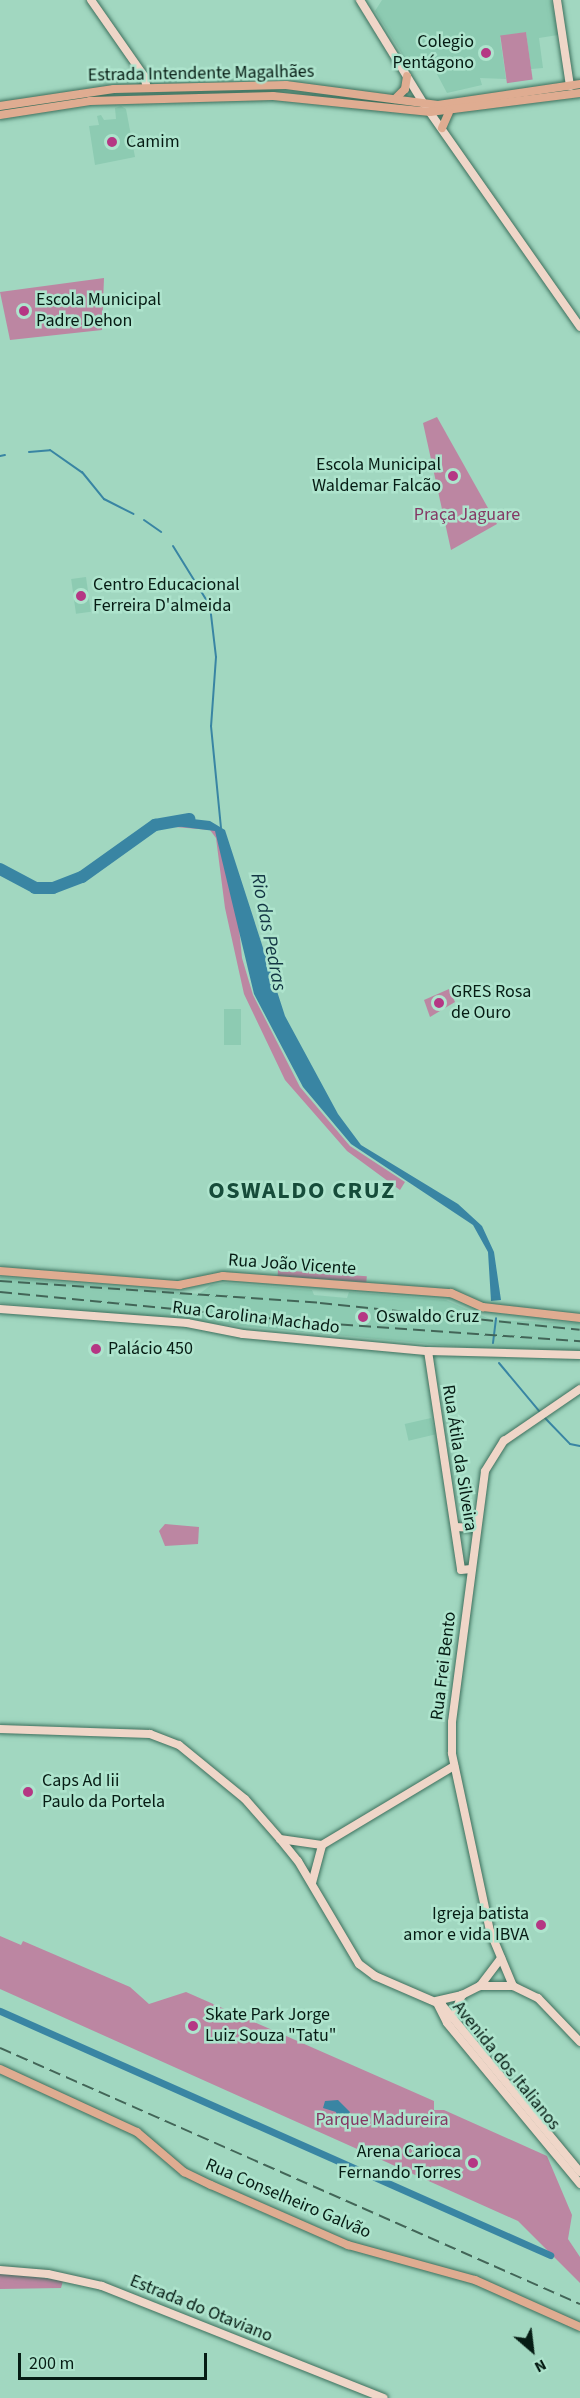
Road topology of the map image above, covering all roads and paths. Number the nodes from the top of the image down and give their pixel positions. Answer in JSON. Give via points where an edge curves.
{"nodes":[{"id":1,"x":91,"y":0,"type":"edge"},
{"id":2,"x":360,"y":0,"type":"edge"},
{"id":3,"x":557,"y":0,"type":"edge"},
{"id":4,"x":407,"y":76,"type":"junction"},
{"id":5,"x":580,"y":84,"type":"edge"},
{"id":6,"x":570,"y":86,"type":"junction"},
{"id":7,"x":147,"y":88,"type":"junction"},
{"id":8,"x":580,"y":93,"type":"edge"},
{"id":9,"x":395,"y":99,"type":"junction"},
{"id":10,"x":424,"y":104,"type":"junction"},
{"id":11,"x":0,"y":106,"type":"edge"},
{"id":12,"x":430,"y":112,"type":"junction"},
{"id":13,"x":449,"y":112,"type":"junction"},
{"id":14,"x":0,"y":115,"type":"edge"},
{"id":15,"x":442,"y":128,"type":"junction"},
{"id":16,"x":580,"y":327,"type":"edge"},
{"id":17,"x":0,"y":1271,"type":"edge"},
{"id":18,"x":0,"y":1309,"type":"edge"},
{"id":19,"x":580,"y":1318,"type":"edge"},
{"id":20,"x":428,"y":1351,"type":"junction"},
{"id":21,"x":580,"y":1355,"type":"edge"},
{"id":22,"x":580,"y":1389,"type":"edge"},
{"id":23,"x":455,"y":1527,"type":"junction"},
{"id":24,"x":476,"y":1528,"type":"junction"},
{"id":25,"x":471,"y":1569,"type":"junction"},
{"id":26,"x":0,"y":1729,"type":"edge"},
{"id":27,"x":454,"y":1766,"type":"junction"},
{"id":28,"x":280,"y":1839,"type":"junction"},
{"id":29,"x":322,"y":1845,"type":"junction"},
{"id":30,"x":312,"y":1883,"type":"junction"},
{"id":31,"x":501,"y":1958,"type":"junction"},
{"id":32,"x":480,"y":1986,"type":"junction"},
{"id":33,"x":513,"y":1986,"type":"junction"},
{"id":34,"x":462,"y":1995,"type":"junction"},
{"id":35,"x":436,"y":2001,"type":"junction"},
{"id":36,"x":453,"y":2018,"type":"junction"},
{"id":37,"x":580,"y":2042,"type":"edge"},
{"id":38,"x":0,"y":2069,"type":"edge"},
{"id":39,"x":580,"y":2172,"type":"edge"},
{"id":40,"x":580,"y":2184,"type":"edge"},
{"id":41,"x":0,"y":2270,"type":"edge"},
{"id":42,"x":580,"y":2327,"type":"edge"},
{"id":43,"x":384,"y":2398,"type":"edge"}],
"edges":[{"from":1,"to":7,"type":"main road","via":[[144,76]]},
{"from":2,"to":4,"type":"main road"},
{"from":3,"to":6,"type":"main road"},
{"from":4,"to":9,"type":"main road","via":[[405,89]]},
{"from":4,"to":10,"type":"main road"},
{"from":5,"to":6,"type":"main road","name":"Estrada Intendente Magalhães"},
{"from":6,"to":10,"type":"main road","name":"Estrada Intendente Magalhães"},
{"from":7,"to":9,"type":"main road","name":"Estrada Intendente Magalhães","via":[[298,85]]},
{"from":7,"to":11,"type":"main road","name":"Estrada Intendente Magalhães","via":[[89,92]]},
{"from":8,"to":13,"type":"main road","name":"Estrada Intendente Magalhães"},
{"from":9,"to":10,"type":"main road","name":"Estrada Intendente Magalhães"},
{"from":10,"to":12,"type":"main road"},
{"from":12,"to":13,"type":"main road","name":"Estrada Intendente Magalhães"},
{"from":12,"to":14,"type":"main road","name":"Estrada Intendente Magalhães","via":[[273,96],[90,100]]},
{"from":12,"to":15,"type":"main road"},
{"from":13,"to":15,"type":"main road"},
{"from":15,"to":16,"type":"main road"},
{"from":17,"to":19,"type":"main road","name":"Rua João Vicente","via":[[179,1285],[223,1276],[451,1293],[483,1307]]},
{"from":18,"to":20,"type":"main road","name":"Rua Carolina Machado","via":[[187,1323],[243,1334]]},
{"from":20,"to":21,"type":"main road","name":"Rua Carolina Machado"},
{"from":20,"to":23,"type":"main road","name":"Rua Átila da Silveira"},
{"from":22,"to":24,"type":"main road","name":"Rua Frei Bento","via":[[504,1441],[490,1459]]},
{"from":23,"to":24,"type":"main road"},
{"from":23,"to":25,"type":"main road","name":"Rua Átila da Silveira","via":[[461,1569]]},
{"from":24,"to":25,"type":"main road","name":"Rua Frei Bento"},
{"from":25,"to":27,"type":"main road","name":"Rua Frei Bento","via":[[452,1722]]},
{"from":26,"to":28,"type":"main road","via":[[150,1734],[168,1738],[245,1799]]},
{"from":27,"to":29,"type":"main road"},
{"from":27,"to":31,"type":"main road","name":"Rua Frei Bento","via":[[490,1931]]},
{"from":28,"to":29,"type":"main road"},
{"from":28,"to":30,"type":"main road"},
{"from":29,"to":30,"type":"main road"},
{"from":30,"to":35,"type":"main road","via":[[364,1969]]},
{"from":31,"to":32,"type":"main road"},
{"from":31,"to":33,"type":"main road","name":"Rua Frei Bento"},
{"from":32,"to":33,"type":"main road"},
{"from":32,"to":34,"type":"main road"},
{"from":33,"to":37,"type":"main road","via":[[538,1998]]},
{"from":34,"to":35,"type":"main road"},
{"from":34,"to":36,"type":"main road"},
{"from":35,"to":36,"type":"main road","name":"Avenida dos Italianos"},
{"from":35,"to":40,"type":"main road","name":"Avenida dos Italianos","via":[[447,2023]]},
{"from":36,"to":39,"type":"main road","name":"Avenida dos Italianos"},
{"from":38,"to":42,"type":"main road","name":"Rua Conselheiro Galvão","via":[[137,2132],[184,2172],[212,2185],[348,2245],[475,2280]]},
{"from":41,"to":43,"type":"main road","name":"Estrada do Otaviano","via":[[48,2274],[102,2286]]}]}
